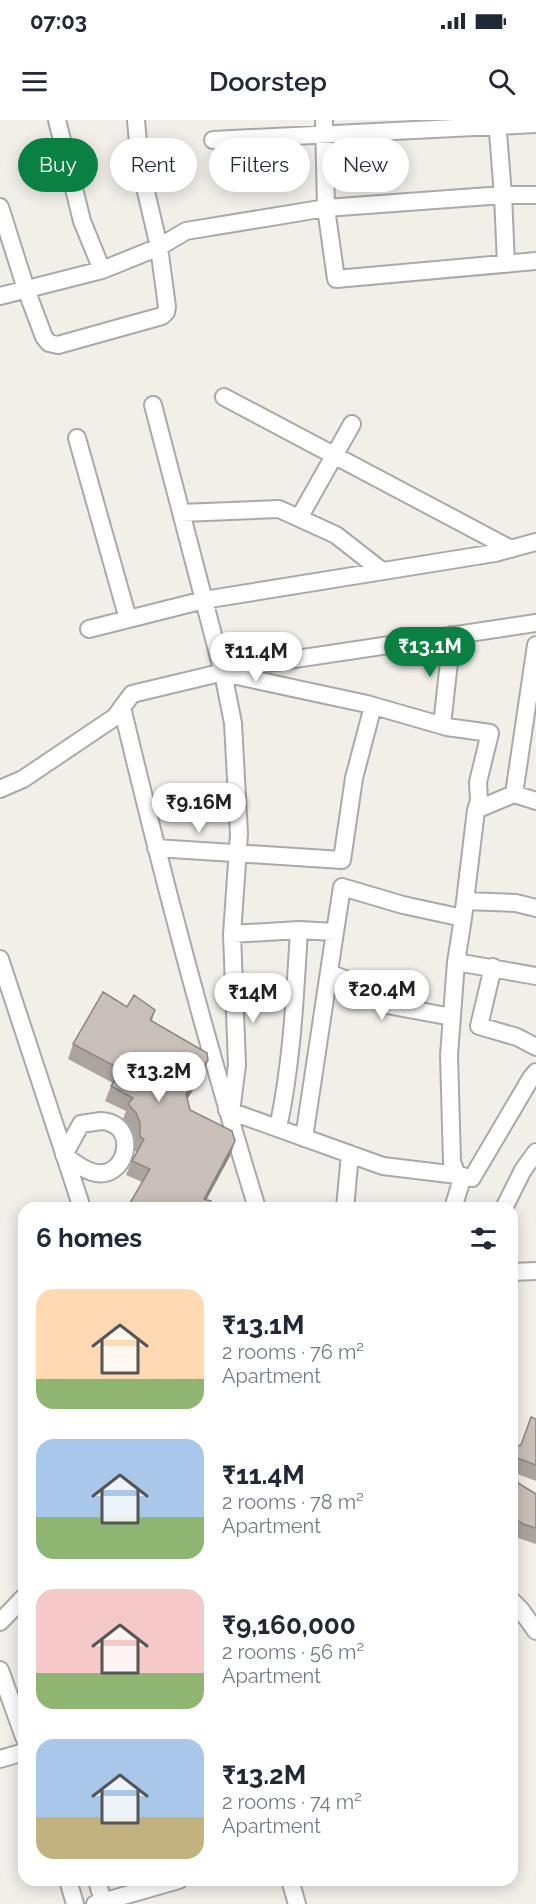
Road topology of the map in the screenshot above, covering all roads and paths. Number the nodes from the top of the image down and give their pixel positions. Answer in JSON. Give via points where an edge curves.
{"nodes":[{"id":1,"x":57,"y":120,"type":"edge"},
{"id":2,"x":136,"y":120,"type":"edge"},
{"id":3,"x":497,"y":123,"type":"edge"},
{"id":4,"x":536,"y":124,"type":"edge"},
{"id":5,"x":325,"y":127,"type":"edge"},
{"id":6,"x":230,"y":138,"type":"edge"},
{"id":7,"x":503,"y":195,"type":"junction"},
{"id":8,"x":536,"y":195,"type":"edge"},
{"id":9,"x":0,"y":207,"type":"edge"},
{"id":10,"x":326,"y":208,"type":"junction"},
{"id":11,"x":159,"y":247,"type":"junction"},
{"id":12,"x":536,"y":261,"type":"edge"},
{"id":13,"x":506,"y":264,"type":"junction"},
{"id":14,"x":102,"y":270,"type":"junction"},
{"id":15,"x":26,"y":289,"type":"junction"},
{"id":16,"x":0,"y":296,"type":"edge"},
{"id":17,"x":224,"y":397,"type":"dead end"},
{"id":18,"x":153,"y":405,"type":"dead end"},
{"id":19,"x":352,"y":424,"type":"dead end"},
{"id":20,"x":77,"y":438,"type":"dead end"},
{"id":21,"x":336,"y":456,"type":"junction"},
{"id":22,"x":181,"y":513,"type":"junction"},
{"id":23,"x":299,"y":518,"type":"junction"},
{"id":24,"x":536,"y":542,"type":"edge"},
{"id":25,"x":511,"y":549,"type":"junction"},
{"id":26,"x":382,"y":571,"type":"junction"},
{"id":27,"x":204,"y":600,"type":"junction"},
{"id":28,"x":128,"y":619,"type":"junction"},
{"id":29,"x":536,"y":623,"type":"edge"},
{"id":30,"x":89,"y":629,"type":"dead end"},
{"id":31,"x":452,"y":635,"type":"junction"},
{"id":32,"x":536,"y":645,"type":"edge"},
{"id":33,"x":223,"y":673,"type":"junction"},
{"id":34,"x":373,"y":706,"type":"junction"},
{"id":35,"x":122,"y":707,"type":"junction"},
{"id":36,"x":442,"y":725,"type":"junction"},
{"id":37,"x":0,"y":789,"type":"edge"},
{"id":38,"x":514,"y":794,"type":"junction"},
{"id":39,"x":536,"y":801,"type":"edge"},
{"id":40,"x":476,"y":810,"type":"junction"},
{"id":41,"x":156,"y":848,"type":"junction"},
{"id":42,"x":239,"y":854,"type":"junction"},
{"id":43,"x":342,"y":860,"type":"junction"},
{"id":44,"x":342,"y":887,"type":"junction"},
{"id":45,"x":465,"y":901,"type":"junction"},
{"id":46,"x":536,"y":908,"type":"edge"},
{"id":47,"x":463,"y":918,"type":"junction"},
{"id":48,"x":298,"y":930,"type":"junction"},
{"id":49,"x":334,"y":932,"type":"junction"},
{"id":50,"x":232,"y":934,"type":"junction"},
{"id":51,"x":0,"y":959,"type":"edge"},
{"id":52,"x":456,"y":962,"type":"junction"},
{"id":53,"x":493,"y":967,"type":"junction"},
{"id":54,"x":328,"y":973,"type":"junction"},
{"id":55,"x":536,"y":976,"type":"edge"},
{"id":56,"x":452,"y":1017,"type":"junction"},
{"id":57,"x":536,"y":1047,"type":"edge"},
{"id":58,"x":536,"y":1072,"type":"edge"},
{"id":59,"x":229,"y":1111,"type":"junction"},
{"id":60,"x":278,"y":1128,"type":"junction"},
{"id":61,"x":304,"y":1138,"type":"junction"},
{"id":62,"x":536,"y":1152,"type":"edge"},
{"id":63,"x":350,"y":1154,"type":"junction"},
{"id":64,"x":460,"y":1176,"type":"junction"},
{"id":65,"x":80,"y":1202,"type":"edge"},
{"id":66,"x":255,"y":1202,"type":"edge"},
{"id":67,"x":346,"y":1202,"type":"edge"},
{"id":68,"x":454,"y":1202,"type":"edge"},
{"id":69,"x":507,"y":1202,"type":"edge"},
{"id":70,"x":536,"y":1271,"type":"edge"},
{"id":71,"x":518,"y":1272,"type":"edge"},
{"id":72,"x":18,"y":1603,"type":"edge"},
{"id":73,"x":518,"y":1607,"type":"edge"},
{"id":74,"x":0,"y":1622,"type":"edge"},
{"id":75,"x":536,"y":1631,"type":"edge"},
{"id":76,"x":0,"y":1670,"type":"edge"},
{"id":77,"x":18,"y":1720,"type":"edge"},
{"id":78,"x":18,"y":1754,"type":"edge"},
{"id":79,"x":0,"y":1759,"type":"edge"},
{"id":80,"x":70,"y":1886,"type":"edge"},
{"id":81,"x":98,"y":1886,"type":"edge"},
{"id":82,"x":158,"y":1886,"type":"edge"},
{"id":83,"x":292,"y":1886,"type":"edge"},
{"id":84,"x":99,"y":1903,"type":"edge"},
{"id":85,"x":75,"y":1904,"type":"edge"},
{"id":86,"x":297,"y":1904,"type":"edge"}],
"edges":[{"from":1,"to":14,"type":"street","via":[[82,221]]},
{"from":2,"to":11,"type":"street","via":[[140,166]]},
{"from":3,"to":4,"type":"street"},
{"from":3,"to":5,"type":"street"},
{"from":3,"to":7,"type":"street"},
{"from":5,"to":6,"type":"street"},
{"from":5,"to":10,"type":"street"},
{"from":7,"to":8,"type":"street"},
{"from":7,"to":10,"type":"street"},
{"from":7,"to":13,"type":"street"},
{"from":9,"to":15,"type":"street"},
{"from":10,"to":11,"type":"street","via":[[192,229]]},
{"from":10,"to":13,"type":"street","via":[[336,279]]},
{"from":11,"to":14,"type":"street"},
{"from":11,"to":15,"type":"street","via":[[167,307],[162,316],[58,345],[44,337]]},
{"from":12,"to":13,"type":"street"},
{"from":14,"to":15,"type":"street"},
{"from":15,"to":16,"type":"street"},
{"from":17,"to":21,"type":"street"},
{"from":18,"to":22,"type":"street"},
{"from":19,"to":21,"type":"street"},
{"from":20,"to":28,"type":"street"},
{"from":21,"to":23,"type":"street"},
{"from":21,"to":25,"type":"street"},
{"from":22,"to":23,"type":"street","via":[[279,509]]},
{"from":22,"to":27,"type":"street"},
{"from":23,"to":26,"type":"street","via":[[336,535]]},
{"from":24,"to":25,"type":"street"},
{"from":25,"to":26,"type":"street"},
{"from":26,"to":27,"type":"street"},
{"from":27,"to":28,"type":"street"},
{"from":27,"to":33,"type":"street"},
{"from":28,"to":30,"type":"street"},
{"from":29,"to":31,"type":"street"},
{"from":31,"to":33,"type":"street"},
{"from":31,"to":36,"type":"street"},
{"from":32,"to":38,"type":"street"},
{"from":33,"to":34,"type":"street"},
{"from":33,"to":35,"type":"street","via":[[132,694]]},
{"from":33,"to":42,"type":"street","via":[[233,723]]},
{"from":34,"to":36,"type":"street"},
{"from":34,"to":43,"type":"street","via":[[351,792]]},
{"from":35,"to":37,"type":"street","via":[[115,717],[23,779]]},
{"from":35,"to":41,"type":"street"},
{"from":36,"to":40,"type":"street","via":[[490,733],[478,782]]},
{"from":38,"to":39,"type":"street"},
{"from":38,"to":40,"type":"street"},
{"from":40,"to":45,"type":"street"},
{"from":41,"to":42,"type":"street"},
{"from":41,"to":59,"type":"street"},
{"from":42,"to":43,"type":"street"},
{"from":42,"to":50,"type":"street"},
{"from":43,"to":44,"type":"street"},
{"from":44,"to":47,"type":"street"},
{"from":44,"to":49,"type":"street"},
{"from":45,"to":46,"type":"street","via":[[516,903]]},
{"from":45,"to":47,"type":"street"},
{"from":47,"to":52,"type":"street"},
{"from":48,"to":49,"type":"street"},
{"from":48,"to":50,"type":"street"},
{"from":48,"to":60,"type":"street","via":[[293,1035]]},
{"from":49,"to":54,"type":"street"},
{"from":50,"to":59,"type":"street","via":[[237,1065]]},
{"from":51,"to":65,"type":"street"},
{"from":52,"to":53,"type":"street"},
{"from":52,"to":56,"type":"street"},
{"from":53,"to":55,"type":"street"},
{"from":53,"to":57,"type":"street","via":[[479,1026]]},
{"from":54,"to":56,"type":"street","via":[[353,982],[387,1005]]},
{"from":54,"to":61,"type":"street"},
{"from":56,"to":64,"type":"street","via":[[452,1162]]},
{"from":58,"to":64,"type":"street","via":[[472,1178]]},
{"from":59,"to":60,"type":"street"},
{"from":59,"to":66,"type":"street"},
{"from":60,"to":61,"type":"street"},
{"from":61,"to":63,"type":"street"},
{"from":62,"to":69,"type":"street"},
{"from":63,"to":64,"type":"street","via":[[383,1166]]},
{"from":63,"to":67,"type":"street"},
{"from":64,"to":68,"type":"street"},
{"from":70,"to":71,"type":"street"},
{"from":72,"to":74,"type":"street"},
{"from":73,"to":75,"type":"street"},
{"from":76,"to":77,"type":"street"},
{"from":78,"to":79,"type":"street"},
{"from":80,"to":85,"type":"street"},
{"from":81,"to":84,"type":"street"},
{"from":82,"to":84,"type":"street"},
{"from":83,"to":86,"type":"street"}]}
